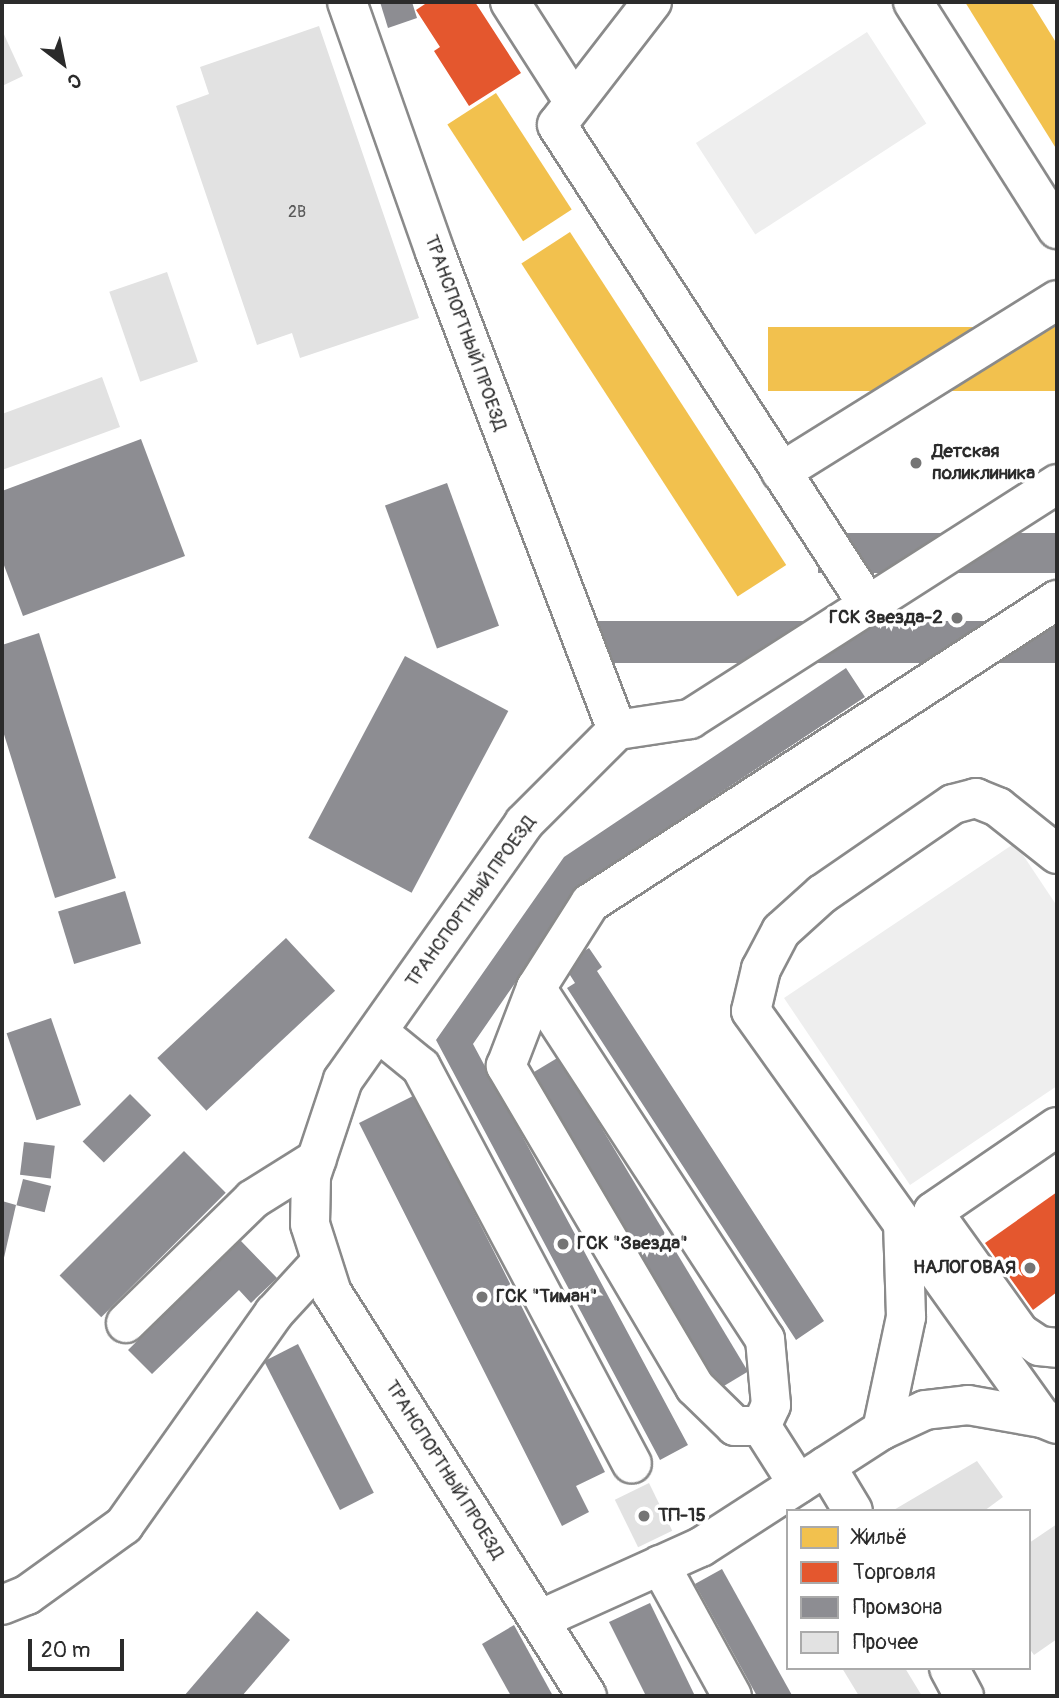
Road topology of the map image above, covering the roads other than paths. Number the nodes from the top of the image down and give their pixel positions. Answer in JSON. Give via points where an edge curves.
{"nodes":[{"id":1,"x":347,"y":2,"type":"edge"},
{"id":2,"x":510,"y":2,"type":"edge"},
{"id":3,"x":652,"y":2,"type":"edge"},
{"id":4,"x":913,"y":2,"type":"edge"},
{"id":5,"x":574,"y":102,"type":"junction"},
{"id":6,"x":1057,"y":229,"type":"edge"},
{"id":7,"x":1057,"y":300,"type":"edge"},
{"id":8,"x":781,"y":472,"type":"junction"},
{"id":9,"x":1057,"y":484,"type":"edge"},
{"id":10,"x":1057,"y":600,"type":"edge"},
{"id":11,"x":868,"y":605,"type":"junction"},
{"id":12,"x":617,"y":730,"type":"junction"},
{"id":13,"x":1057,"y":854,"type":"edge"},
{"id":14,"x":536,"y":988,"type":"junction"},
{"id":15,"x":377,"y":1032,"type":"junction"},
{"id":16,"x":1057,"y":1126,"type":"edge"},
{"id":17,"x":317,"y":1159,"type":"junction"},
{"id":18,"x":903,"y":1224,"type":"junction"},
{"id":19,"x":320,"y":1263,"type":"junction"},
{"id":20,"x":125,"y":1323,"type":"dead end"},
{"id":21,"x":1057,"y":1348,"type":"edge"},
{"id":22,"x":1049,"y":1421,"type":"edge"},
{"id":23,"x":761,"y":1426,"type":"junction"},
{"id":24,"x":882,"y":1430,"type":"junction"},
{"id":25,"x":632,"y":1463,"type":"dead end"},
{"id":26,"x":812,"y":1475,"type":"junction"},
{"id":27,"x":851,"y":1509,"type":"edge"},
{"id":28,"x":660,"y":1565,"type":"junction"},
{"id":29,"x":2,"y":1605,"type":"edge"},
{"id":30,"x":539,"y":1620,"type":"junction"},
{"id":31,"x":950,"y":1670,"type":"edge"},
{"id":32,"x":587,"y":1696,"type":"edge"},
{"id":33,"x":732,"y":1696,"type":"edge"},
{"id":34,"x":964,"y":1696,"type":"edge"}],
"edges":[{"from":1,"to":12,"type":"street","name":"ТРАНСПОРТНЫЙ ПРОЕЗД","via":[[444,277]]},
{"from":2,"to":5,"type":"street"},
{"from":3,"to":5,"type":"street"},
{"from":4,"to":6,"type":"street"},
{"from":5,"to":8,"type":"street","via":[[557,125]]},
{"from":7,"to":8,"type":"street"},
{"from":8,"to":11,"type":"street"},
{"from":9,"to":11,"type":"street"},
{"from":10,"to":14,"type":"street","via":[[590,902]]},
{"from":11,"to":12,"type":"street","via":[[690,719]]},
{"from":12,"to":15,"type":"street","name":"ТРАНСПОРТНЫЙ ПРОЕЗД","via":[[524,823]]},
{"from":13,"to":18,"type":"street","via":[[998,807],[976,798],[953,804],[822,894],[781,932],[761,969],[751,1011]]},
{"from":14,"to":23,"type":"street","via":[[765,1339],[771,1405]]},
{"from":14,"to":23,"type":"street","via":[[506,1066],[695,1387],[735,1426]]},
{"from":15,"to":17,"type":"street","name":"ТРАНСПОРТНЫЙ ПРОЕЗД","via":[[343,1080]]},
{"from":15,"to":25,"type":"street","via":[[421,1067]]},
{"from":16,"to":21,"type":"street","via":[[933,1212],[1020,1333],[1039,1346]]},
{"from":17,"to":19,"type":"street","name":"ТРАНСПОРТНЫЙ ПРОЕЗД","via":[[311,1177],[310,1224]]},
{"from":17,"to":20,"type":"street","via":[[253,1199]]},
{"from":18,"to":22,"type":"street"},
{"from":18,"to":24,"type":"street","via":[[906,1317]]},
{"from":19,"to":29,"type":"street","via":[[274,1313],[124,1525],[27,1594]]},
{"from":19,"to":30,"type":"street","name":"ТРАНСПОРТНЫЙ ПРОЕЗД","via":[[332,1293]]},
{"from":22,"to":24,"type":"street","via":[[968,1405],[925,1410]]},
{"from":23,"to":26,"type":"street"},
{"from":24,"to":26,"type":"street"},
{"from":26,"to":27,"type":"street"},
{"from":26,"to":28,"type":"street","via":[[701,1547]]},
{"from":28,"to":30,"type":"street"},
{"from":28,"to":33,"type":"street"},
{"from":30,"to":32,"type":"street","name":"ТРАНСПОРТНЫЙ ПРОЕЗД"},
{"from":31,"to":34,"type":"street"}]}
